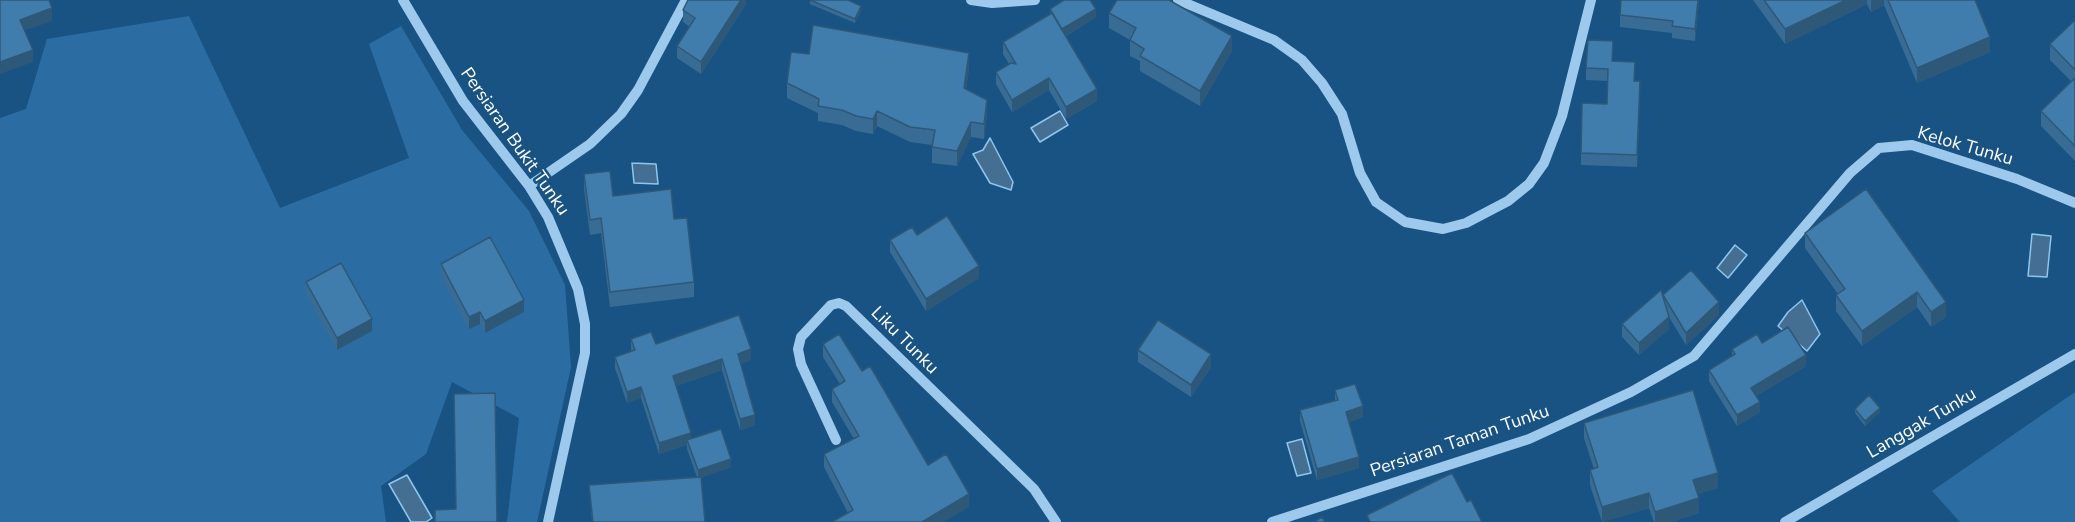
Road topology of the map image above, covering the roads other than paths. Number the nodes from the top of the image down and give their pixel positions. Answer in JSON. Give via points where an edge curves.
{"nodes":[{"id":1,"x":403,"y":0,"type":"edge"},
{"id":2,"x":686,"y":0,"type":"edge"},
{"id":3,"x":971,"y":0,"type":"edge"},
{"id":4,"x":1035,"y":0,"type":"edge"},
{"id":5,"x":1178,"y":0,"type":"edge"},
{"id":6,"x":1591,"y":0,"type":"edge"},
{"id":7,"x":1850,"y":173,"type":"joint"},
{"id":8,"x":528,"y":186,"type":"junction"},
{"id":9,"x":2075,"y":203,"type":"edge"},
{"id":10,"x":2075,"y":354,"type":"edge"},
{"id":11,"x":836,"y":440,"type":"dead end"},
{"id":12,"x":548,"y":522,"type":"edge"},
{"id":13,"x":1056,"y":522,"type":"edge"},
{"id":14,"x":1272,"y":522,"type":"edge"},
{"id":15,"x":1785,"y":522,"type":"edge"}],
"edges":[{"from":1,"to":8,"type":"street","name":"Persiaran Bukit Tunku","via":[[463,101]]},
{"from":2,"to":8,"type":"street","via":[[621,114],[590,144]]},
{"from":3,"to":4,"type":"street"},
{"from":5,"to":6,"type":"street","via":[[1274,40],[1302,60],[1342,114],[1360,172],[1376,202],[1405,222],[1443,229],[1466,223],[1508,201],[1529,184],[1544,164],[1562,116]]},
{"from":7,"to":9,"type":"street","name":"Kelok Tunku","via":[[1879,148],[1912,146],[2017,179]]},
{"from":7,"to":14,"type":"street","name":"Persiaran Taman Tunku","via":[[1694,356],[1631,392],[1529,439]]},
{"from":8,"to":12,"type":"street","name":"Persiaran Bukit Tunku","via":[[557,235],[578,289],[585,324],[580,381]]},
{"from":10,"to":15,"type":"street","name":"Langgak Tunku"},
{"from":11,"to":13,"type":"street","name":"Liku Tunku","via":[[801,364],[798,349],[801,338],[831,305],[839,303],[1034,489]]}]}
